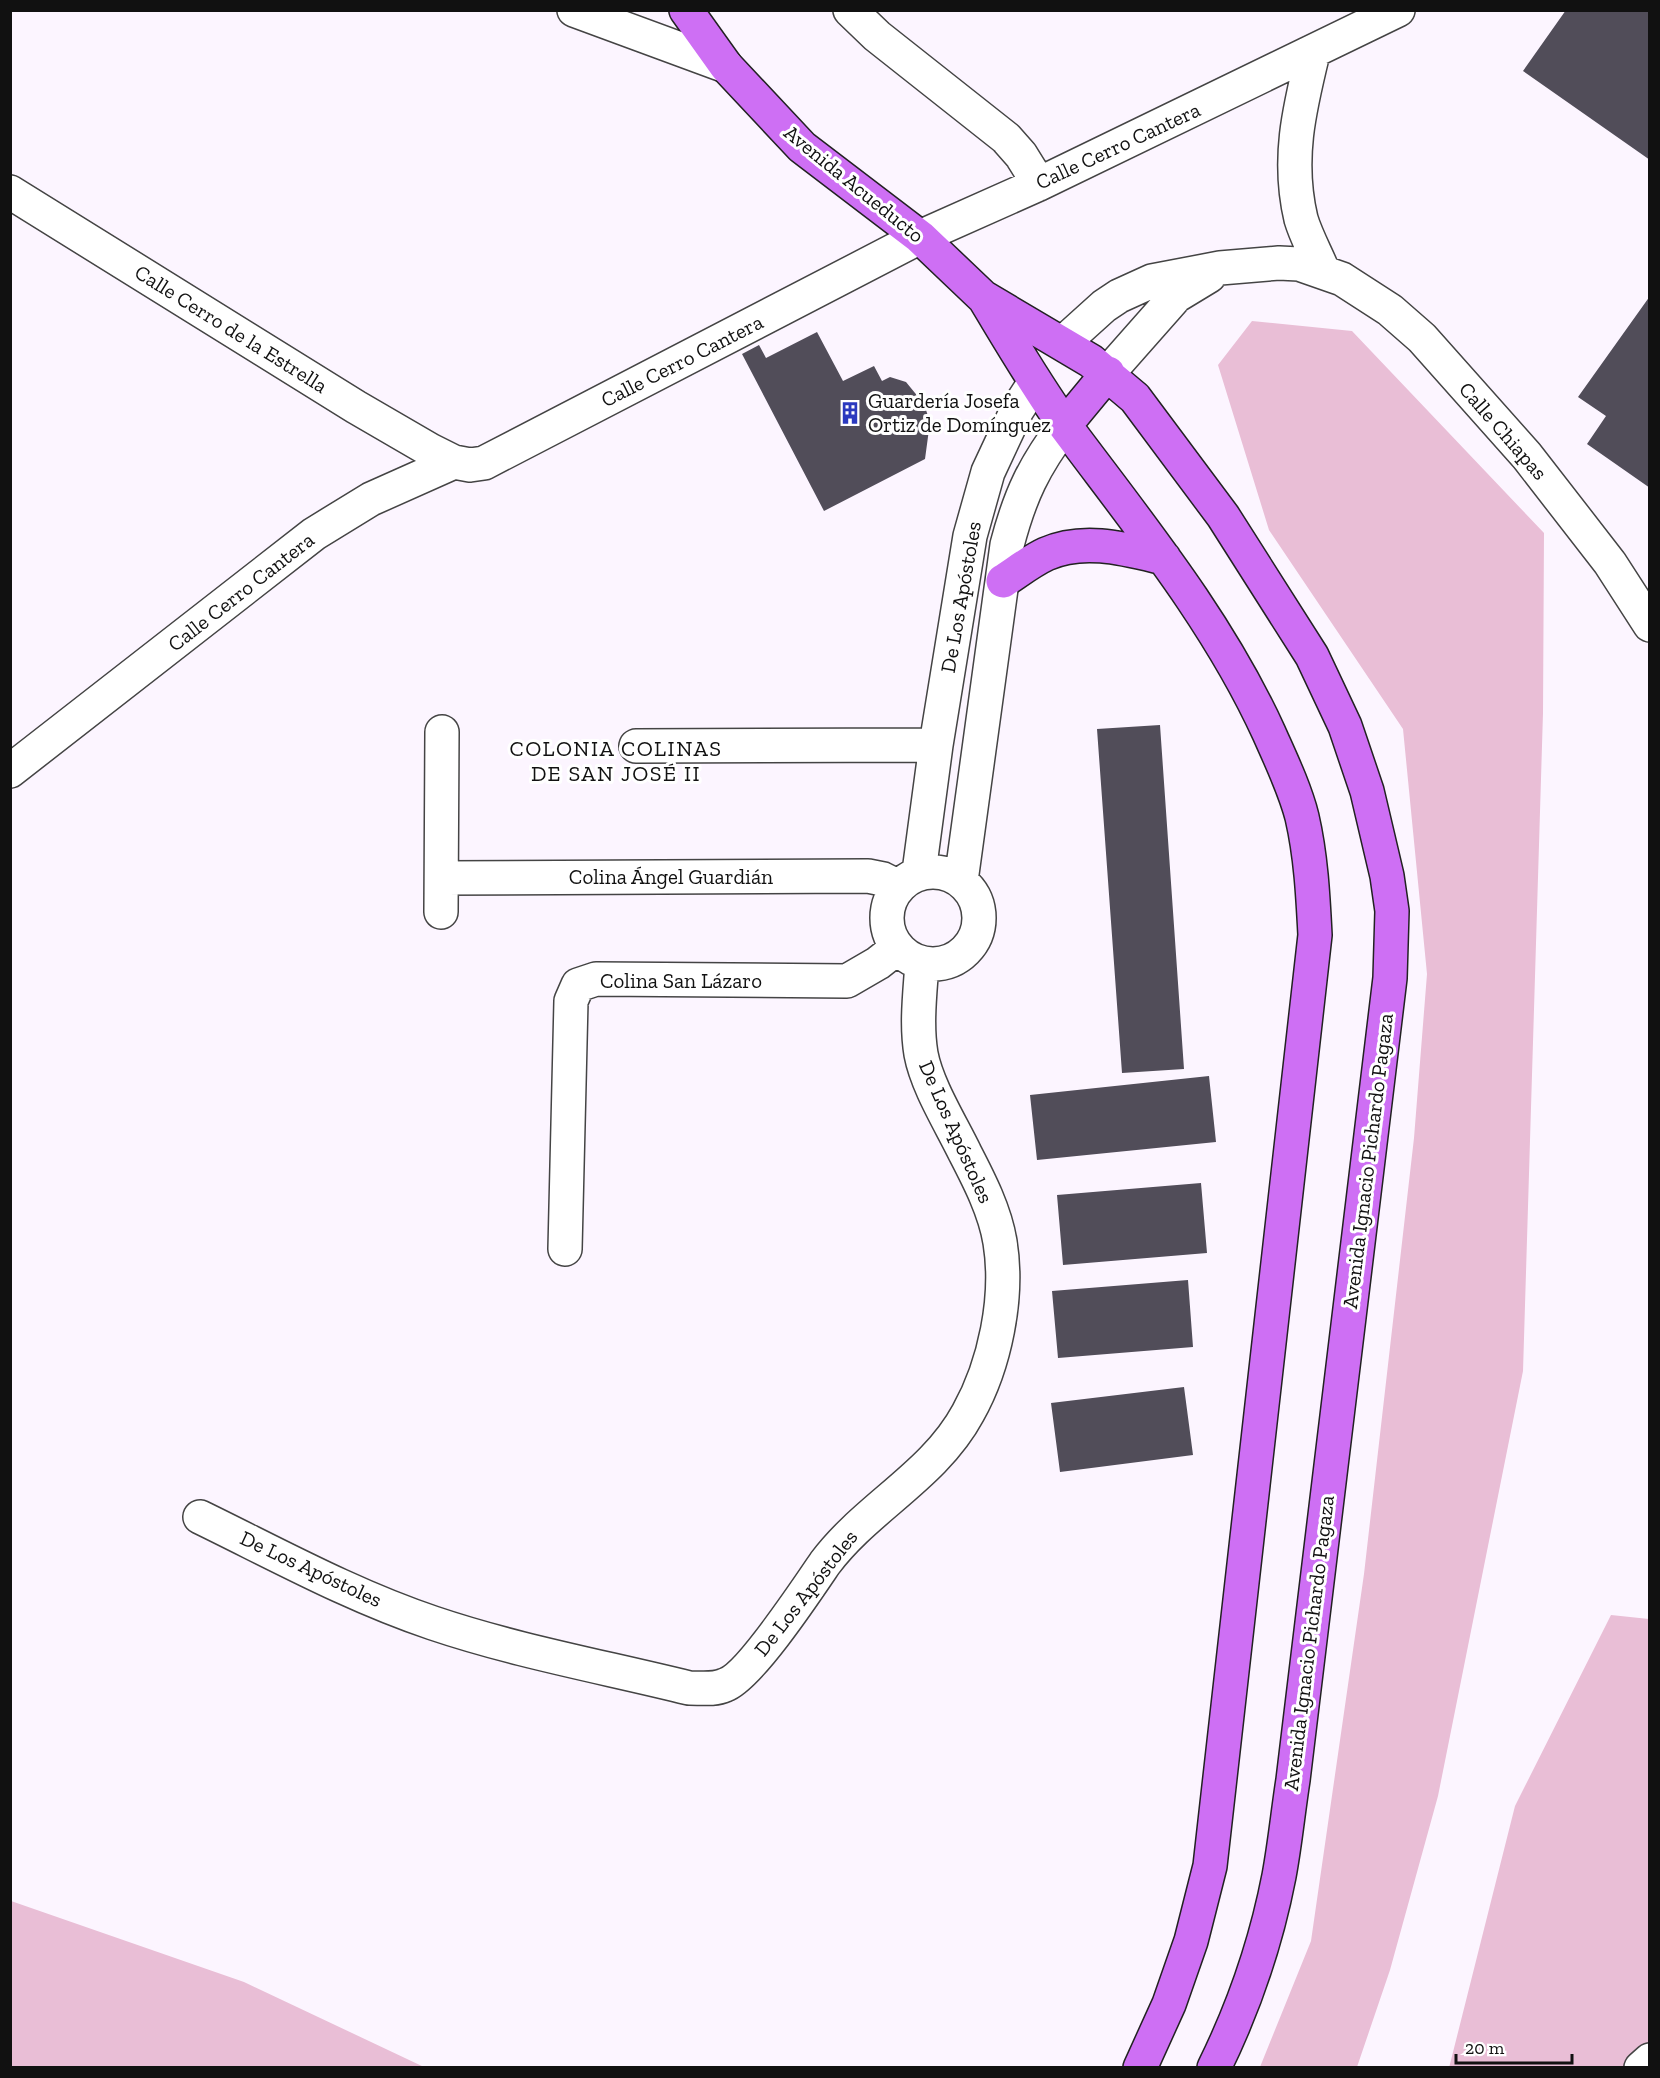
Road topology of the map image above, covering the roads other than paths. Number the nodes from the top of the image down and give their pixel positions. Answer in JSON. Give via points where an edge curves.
{"nodes":[{"id":1,"x":574,"y":10,"type":"edge"},
{"id":2,"x":686,"y":10,"type":"edge"},
{"id":3,"x":850,"y":10,"type":"edge"},
{"id":4,"x":1398,"y":10,"type":"edge"},
{"id":5,"x":1313,"y":53,"type":"junction"},
{"id":6,"x":726,"y":66,"type":"junction"},
{"id":7,"x":1039,"y":184,"type":"junction"},
{"id":8,"x":10,"y":192,"type":"edge"},
{"id":9,"x":920,"y":237,"type":"junction"},
{"id":10,"x":1220,"y":268,"type":"junction"},
{"id":11,"x":1323,"y":271,"type":"junction"},
{"id":12,"x":983,"y":297,"type":"junction"},
{"id":13,"x":1063,"y":343,"type":"junction"},
{"id":14,"x":1108,"y":374,"type":"junction"},
{"id":15,"x":1035,"y":382,"type":"junction"},
{"id":16,"x":1065,"y":425,"type":"junction"},
{"id":17,"x":454,"y":462,"type":"junction"},
{"id":18,"x":1164,"y":558,"type":"junction"},
{"id":19,"x":1002,"y":581,"type":"junction"},
{"id":20,"x":1650,"y":625,"type":"edge"},
{"id":21,"x":442,"y":732,"type":"dead end"},
{"id":22,"x":936,"y":745,"type":"junction"},
{"id":23,"x":636,"y":746,"type":"dead end"},
{"id":24,"x":10,"y":771,"type":"edge"},
{"id":25,"x":442,"y":878,"type":"junction"},
{"id":26,"x":909,"y":880,"type":"junction"},
{"id":27,"x":961,"y":881,"type":"junction"},
{"id":28,"x":441,"y":912,"type":"dead end"},
{"id":29,"x":909,"y":956,"type":"junction"},
{"id":30,"x":565,"y":1250,"type":"dead end"},
{"id":31,"x":200,"y":1517,"type":"dead end"},
{"id":32,"x":1650,"y":2060,"type":"edge"},
{"id":33,"x":1140,"y":2067,"type":"edge"},
{"id":34,"x":1214,"y":2067,"type":"edge"},
{"id":35,"x":1641,"y":2067,"type":"edge"}],
"edges":[{"from":1,"to":6,"type":"street"},
{"from":2,"to":6,"type":"main road","name":"Avenida Acueducto"},
{"from":3,"to":7,"type":"street","via":[[1006,138]]},
{"from":4,"to":5,"type":"street","name":"Calle Cerro Cantera"},
{"from":5,"to":7,"type":"street","name":"Calle Cerro Cantera"},
{"from":5,"to":11,"type":"street","via":[[1294,146],[1302,220]]},
{"from":6,"to":9,"type":"main road","name":"Avenida Acueducto","via":[[802,147]]},
{"from":7,"to":9,"type":"street","name":"Calle Cerro Cantera"},
{"from":8,"to":17,"type":"street","name":"Calle Cerro de la Estrella","via":[[356,407]]},
{"from":9,"to":12,"type":"main road","name":"Avenida Acueducto"},
{"from":9,"to":17,"type":"street","name":"Calle Cerro Cantera","via":[[484,463]]},
{"from":10,"to":11,"type":"street","name":"Calle Chiapas","via":[[1279,263]]},
{"from":10,"to":13,"type":"street","name":"Calle Chiapas","via":[[1152,281],[1104,306]]},
{"from":10,"to":14,"type":"street","name":"Calle Chiapas","via":[[1176,297]]},
{"from":11,"to":20,"type":"street","name":"Calle Chiapas","via":[[1364,291],[1422,338],[1527,456],[1610,563]]},
{"from":12,"to":13,"type":"main road","name":"Avenida Acueducto"},
{"from":12,"to":15,"type":"main road","name":"Avenida Acueducto"},
{"from":13,"to":14,"type":"main road","name":"Avenida Ignacio Pichardo Pagaza"},
{"from":13,"to":15,"type":"main road","name":"De Los Apóstoles"},
{"from":14,"to":16,"type":"main road","name":"De Los Apóstoles"},
{"from":14,"to":34,"type":"main road","name":"Avenida Ignacio Pichardo Pagaza","via":[[1135,398],[1223,516],[1312,656],[1346,726],[1367,791],[1392,911],[1390,978],[1279,1877],[1258,1959],[1232,2032]]},
{"from":15,"to":16,"type":"main road"},
{"from":15,"to":22,"type":"street","name":"De Los Apóstoles","via":[[1002,438],[979,499]]},
{"from":16,"to":18,"type":"main road"},
{"from":16,"to":19,"type":"street","name":"De Los Apóstoles","via":[[1046,450],[1019,502]]},
{"from":17,"to":24,"type":"street","name":"Calle Cerro Cantera","via":[[371,498],[314,534]]},
{"from":18,"to":19,"type":"main road","via":[[1096,545],[1069,547],[1047,554]]},
{"from":18,"to":33,"type":"main road","via":[[1214,631],[1255,702],[1281,759],[1302,817],[1315,935],[1210,1866],[1169,2004]]},
{"from":19,"to":27,"type":"street","name":"De Los Apóstoles"},
{"from":21,"to":25,"type":"street"},
{"from":22,"to":23,"type":"street"},
{"from":22,"to":26,"type":"street","name":"De Los Apóstoles"},
{"from":25,"to":26,"type":"street","name":"Colina Ángel Guardián","via":[[868,876]]},
{"from":25,"to":28,"type":"street"},
{"from":26,"to":27,"type":"street","via":[[942,873]]},
{"from":26,"to":29,"type":"street","via":[[888,904],[886,919],[889,935]]},
{"from":27,"to":29,"type":"street","via":[[977,903],[978,931],[972,944],[951,961],[937,965]]},
{"from":29,"to":30,"type":"street","name":"Colina San Lázaro","via":[[878,963],[847,981],[596,980],[578,985],[571,1001]]},
{"from":29,"to":31,"type":"street","name":"De Los Apóstoles","via":[[921,1055],[935,1094],[973,1169],[1000,1242],[998,1330],[982,1384],[948,1443],[923,1471],[860,1523],[836,1549],[748,1668],[728,1685],[689,1688],[432,1623],[365,1596]]},
{"from":32,"to":35,"type":"street"}]}
